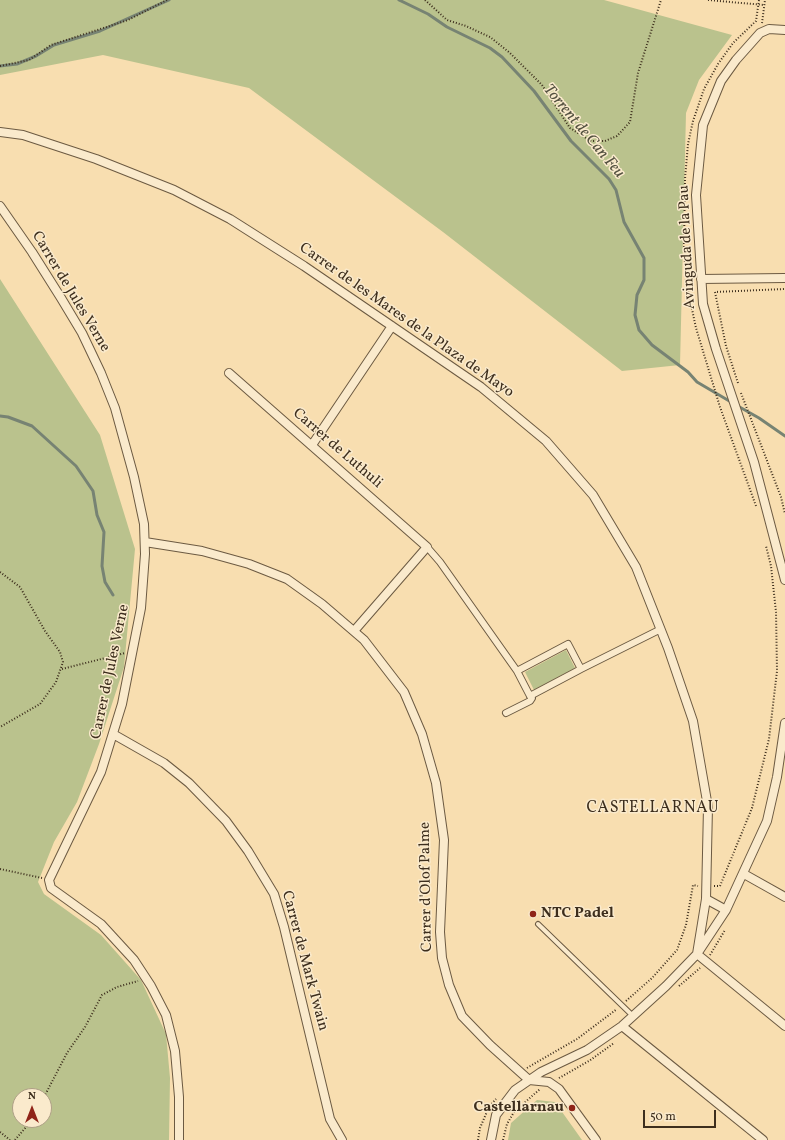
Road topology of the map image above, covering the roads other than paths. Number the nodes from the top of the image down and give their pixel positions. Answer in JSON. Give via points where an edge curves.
{"nodes":[{"id":1,"x":782,"y":29,"type":"edge"},
{"id":2,"x":0,"y":132,"type":"edge"},
{"id":3,"x":0,"y":206,"type":"edge"},
{"id":4,"x":785,"y":278,"type":"edge"},
{"id":5,"x":701,"y":279,"type":"junction"},
{"id":6,"x":392,"y":326,"type":"junction"},
{"id":7,"x":229,"y":373,"type":"dead end"},
{"id":8,"x":312,"y":445,"type":"junction"},
{"id":9,"x":145,"y":542,"type":"junction"},
{"id":10,"x":427,"y":547,"type":"junction"},
{"id":11,"x":785,"y":580,"type":"edge"},
{"id":12,"x":661,"y":629,"type":"junction"},
{"id":13,"x":354,"y":631,"type":"junction"},
{"id":14,"x":581,"y":669,"type":"junction"},
{"id":15,"x":517,"y":671,"type":"junction"},
{"id":16,"x":530,"y":696,"type":"junction"},
{"id":17,"x":506,"y":713,"type":"dead end"},
{"id":18,"x":785,"y":723,"type":"edge"},
{"id":19,"x":113,"y":734,"type":"junction"},
{"id":20,"x":781,"y":777,"type":"edge"},
{"id":21,"x":744,"y":874,"type":"junction"},
{"id":22,"x":785,"y":897,"type":"edge"},
{"id":23,"x":706,"y":899,"type":"junction"},
{"id":24,"x":726,"y":910,"type":"junction"},
{"id":25,"x":538,"y":924,"type":"dead end"},
{"id":26,"x":697,"y":954,"type":"junction"},
{"id":27,"x":633,"y":1016,"type":"junction"},
{"id":28,"x":622,"y":1026,"type":"junction"},
{"id":29,"x":785,"y":1026,"type":"edge"},
{"id":30,"x":529,"y":1080,"type":"junction"},
{"id":31,"x":180,"y":1140,"type":"edge"},
{"id":32,"x":342,"y":1140,"type":"edge"},
{"id":33,"x":491,"y":1140,"type":"edge"},
{"id":34,"x":596,"y":1140,"type":"edge"},
{"id":35,"x":763,"y":1140,"type":"edge"}],
"edges":[{"from":1,"to":5,"type":"street","name":"Avinguda de la Pau","via":[[761,32],[740,55],[721,81],[704,125],[696,195]]},
{"from":2,"to":6,"type":"street","name":"Carrer de les Mares de la Plaza de Mayo","via":[[22,135],[96,159],[174,190],[230,219]]},
{"from":3,"to":9,"type":"street","name":"Carrer de Jules Verne","via":[[65,304],[101,373],[115,408],[134,477],[144,524]]},
{"from":4,"to":5,"type":"street"},
{"from":5,"to":11,"type":"street","name":"Avinguda de la Pau","via":[[703,304],[754,462]]},
{"from":6,"to":8,"type":"street"},
{"from":6,"to":12,"type":"street","name":"Carrer de les Mares de la Plaza de Mayo","via":[[481,387],[546,440],[593,495],[636,567]]},
{"from":7,"to":8,"type":"street","name":"Carrer de Luthuli"},
{"from":8,"to":10,"type":"street","name":"Carrer de Luthuli"},
{"from":9,"to":13,"type":"street","name":"Carrer d'Olof Palme","via":[[202,551],[249,564],[287,579]]},
{"from":9,"to":19,"type":"street","name":"Carrer de Jules Verne","via":[[141,608]]},
{"from":10,"to":13,"type":"street"},
{"from":10,"to":15,"type":"street"},
{"from":12,"to":14,"type":"street"},
{"from":12,"to":23,"type":"street","name":"Carrer de les Mares de la Plaza de Mayo","via":[[693,721],[707,799]]},
{"from":13,"to":30,"type":"street","name":"Carrer d'Olof Palme","via":[[364,640],[404,692],[422,734],[436,783],[444,840],[440,932],[442,958],[449,985],[462,1016]]},
{"from":14,"to":15,"type":"street","via":[[568,644]]},
{"from":14,"to":16,"type":"street"},
{"from":15,"to":16,"type":"street"},
{"from":16,"to":17,"type":"street","via":[[530,701]]},
{"from":18,"to":20,"type":"street"},
{"from":19,"to":31,"type":"street","name":"Carrer de Jules Verne","via":[[101,772],[49,880],[51,888],[101,924],[134,960],[166,1015],[175,1051]]},
{"from":19,"to":32,"type":"street","name":"Carrer de Mark Twain","via":[[164,763],[189,783],[226,821],[274,894],[330,1119]]},
{"from":20,"to":21,"type":"street","via":[[767,821]]},
{"from":21,"to":22,"type":"street"},
{"from":21,"to":24,"type":"street"},
{"from":23,"to":24,"type":"street"},
{"from":23,"to":26,"type":"street","name":"Carrer de les Mares de la Plaza de Mayo"},
{"from":24,"to":26,"type":"street"},
{"from":25,"to":27,"type":"lane"},
{"from":26,"to":27,"type":"street"},
{"from":26,"to":29,"type":"street"},
{"from":27,"to":28,"type":"street"},
{"from":28,"to":30,"type":"street","via":[[587,1050]]},
{"from":28,"to":35,"type":"street"},
{"from":30,"to":33,"type":"street","via":[[515,1090],[496,1114]]},
{"from":30,"to":34,"type":"street","via":[[549,1082],[559,1089]]}]}
